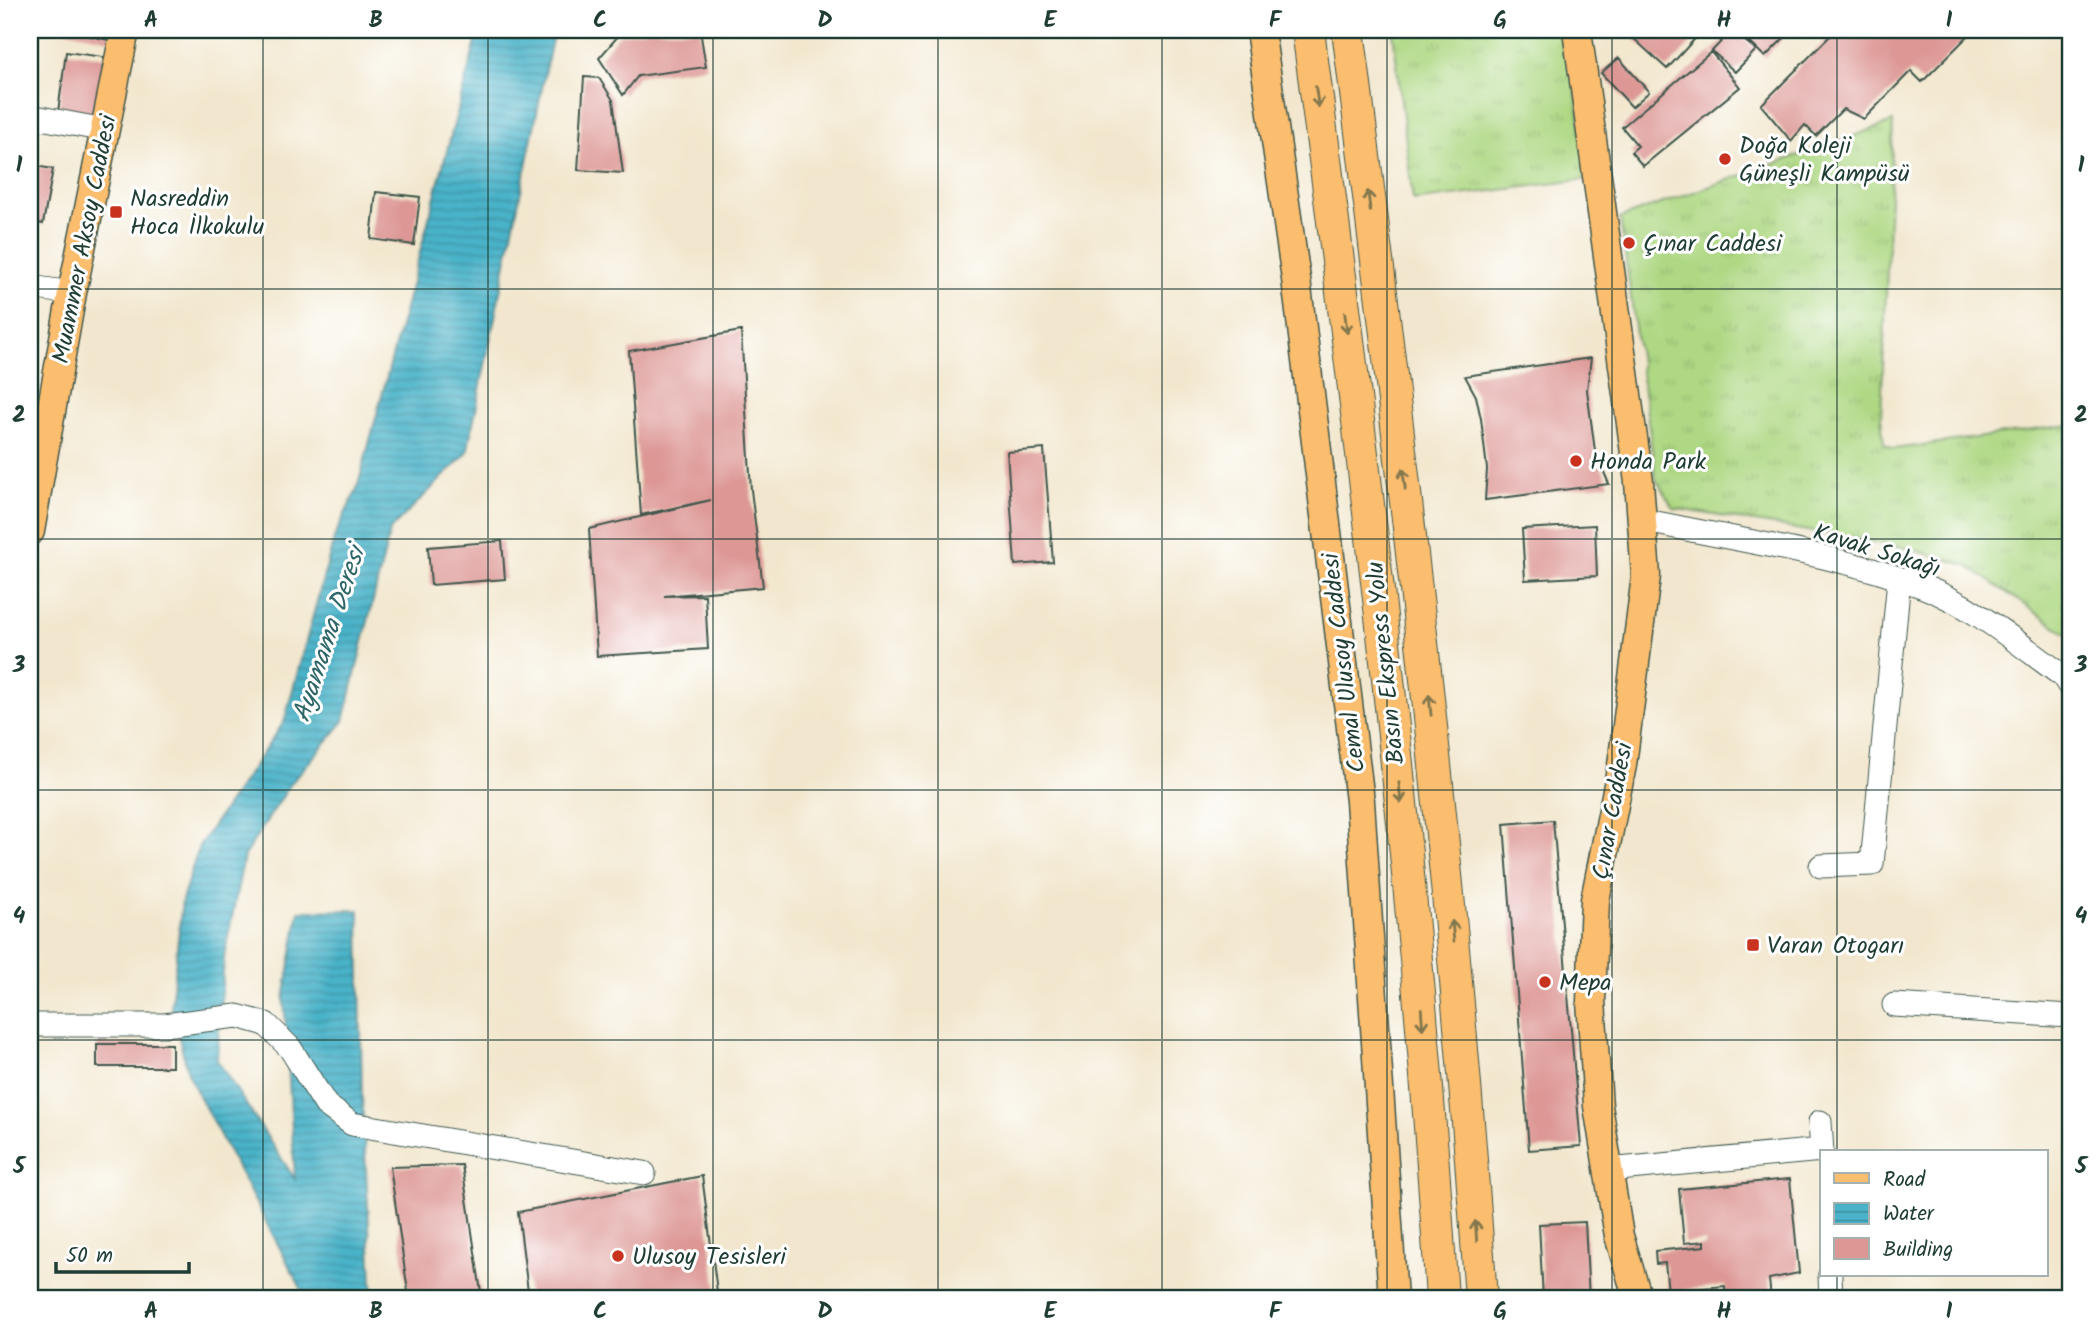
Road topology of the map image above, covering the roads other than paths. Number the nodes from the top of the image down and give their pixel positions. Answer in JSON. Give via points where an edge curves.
{"nodes":[{"id":1,"x":125,"y":30,"type":"edge"},
{"id":2,"x":1260,"y":30,"type":"edge"},
{"id":3,"x":1308,"y":30,"type":"edge"},
{"id":4,"x":1577,"y":30,"type":"edge"},
{"id":5,"x":1350,"y":35,"type":"edge"},
{"id":6,"x":30,"y":116,"type":"edge"},
{"id":7,"x":105,"y":130,"type":"junction"},
{"id":8,"x":30,"y":287,"type":"edge"},
{"id":9,"x":72,"y":293,"type":"junction"},
{"id":10,"x":1642,"y":520,"type":"junction"},
{"id":11,"x":30,"y":531,"type":"edge"},
{"id":12,"x":1899,"y":579,"type":"junction"},
{"id":13,"x":2070,"y":687,"type":"edge"},
{"id":14,"x":1821,"y":866,"type":"dead end"},
{"id":15,"x":1894,"y":1005,"type":"dead end"},
{"id":16,"x":2070,"y":1016,"type":"edge"},
{"id":17,"x":30,"y":1025,"type":"edge"},
{"id":18,"x":1820,"y":1122,"type":"dead end"},
{"id":19,"x":1822,"y":1150,"type":"edge"},
{"id":20,"x":1820,"y":1151,"type":"edge"},
{"id":21,"x":1608,"y":1170,"type":"junction"},
{"id":22,"x":644,"y":1172,"type":"dead end"},
{"id":23,"x":1830,"y":1276,"type":"edge"},
{"id":24,"x":1393,"y":1299,"type":"edge"},
{"id":25,"x":1442,"y":1299,"type":"edge"},
{"id":26,"x":1480,"y":1299,"type":"edge"},
{"id":27,"x":1638,"y":1299,"type":"edge"},
{"id":28,"x":1831,"y":1299,"type":"edge"}],
"edges":[{"from":1,"to":7,"type":"main road","name":"Muammer Aksoy Caddesi"},
{"from":2,"to":24,"type":"main road","name":"Cemal Ulusoy Caddesi","via":[[1296,279],[1360,801]]},
{"from":3,"to":25,"type":"highway","name":"Basın Ekspress Yolu","one_way":true,"via":[[1362,450],[1409,872]]},
{"from":4,"to":10,"type":"main road","name":"Çınar Caddesi"},
{"from":26,"to":5,"type":"highway","name":"Basın Ekspress Yolu","one_way":true,"via":[[1442,815]]},
{"from":6,"to":7,"type":"street"},
{"from":7,"to":9,"type":"main road","name":"Muammer Aksoy Caddesi"},
{"from":8,"to":9,"type":"street"},
{"from":9,"to":11,"type":"main road","name":"Muammer Aksoy Caddesi"},
{"from":10,"to":12,"type":"street","name":"Kavak Sokağı","via":[[1846,563]]},
{"from":10,"to":21,"type":"main road","name":"Çınar Caddesi","via":[[1646,576],[1622,765],[1595,900],[1591,1001],[1598,1106]]},
{"from":12,"to":13,"type":"street","name":"Kavak Sokağı","via":[[1926,587],[1986,621],[2063,676]]},
{"from":12,"to":14,"type":"street","via":[[1872,864]]},
{"from":15,"to":16,"type":"street"},
{"from":17,"to":22,"type":"street","via":[[164,1025],[237,1016],[266,1024],[290,1048],[326,1105],[352,1125]]},
{"from":18,"to":19,"type":"street"},
{"from":20,"to":21,"type":"street"},
{"from":21,"to":27,"type":"main road","name":"Çınar Caddesi","via":[[1619,1236]]},
{"from":23,"to":28,"type":"street"}]}
